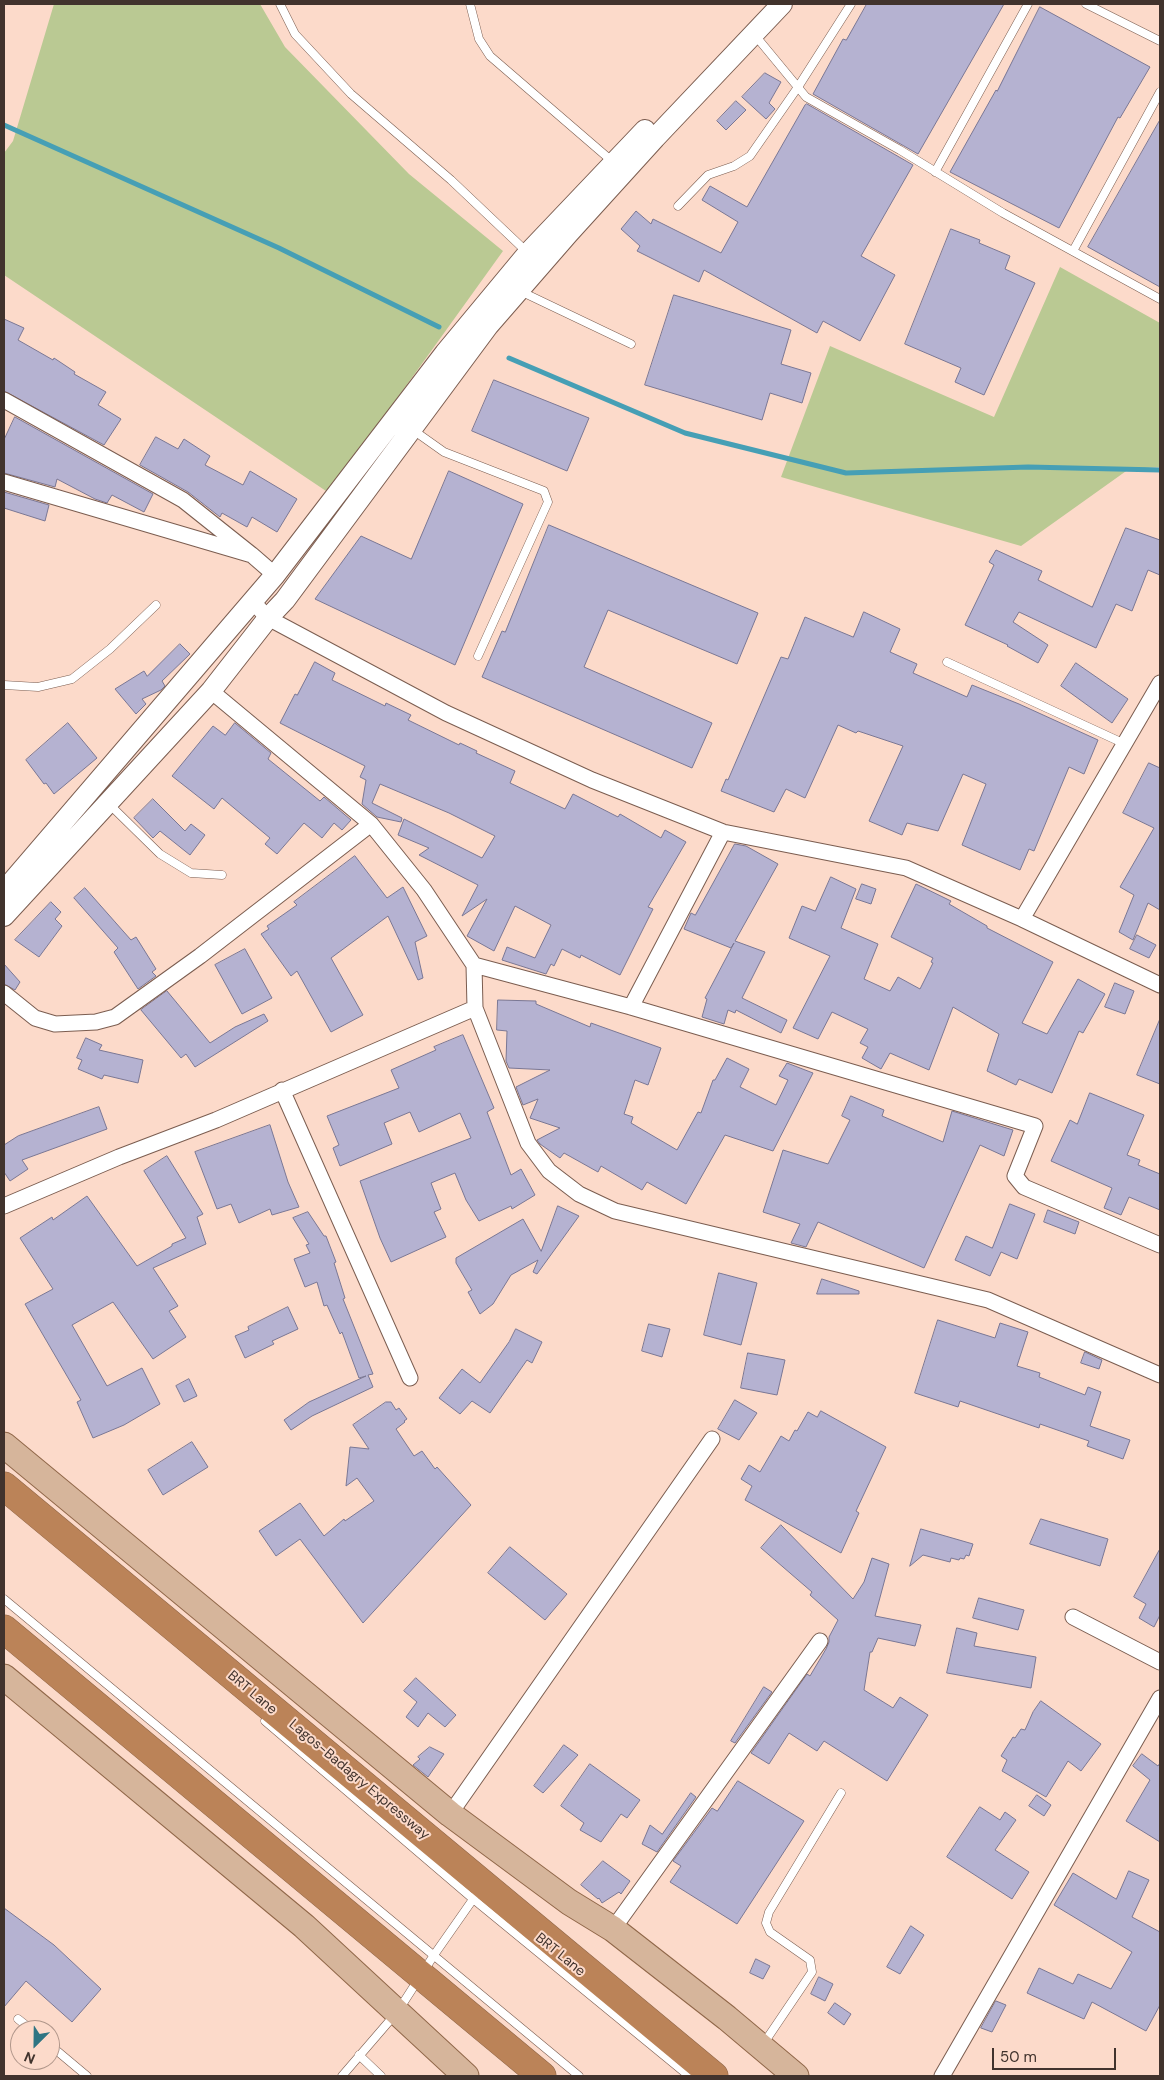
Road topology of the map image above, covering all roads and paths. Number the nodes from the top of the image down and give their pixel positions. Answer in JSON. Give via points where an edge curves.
{"nodes":[{"id":1,"x":280,"y":4,"type":"edge"},
{"id":2,"x":470,"y":4,"type":"edge"},
{"id":3,"x":766,"y":4,"type":"edge"},
{"id":4,"x":782,"y":4,"type":"edge"},
{"id":5,"x":851,"y":4,"type":"edge"},
{"id":6,"x":1028,"y":4,"type":"edge"},
{"id":7,"x":1086,"y":4,"type":"edge"},
{"id":8,"x":754,"y":34,"type":"junction"},
{"id":9,"x":1160,"y":42,"type":"edge"},
{"id":10,"x":798,"y":87,"type":"junction"},
{"id":11,"x":1160,"y":92,"type":"edge"},
{"id":12,"x":613,"y":162,"type":"junction"},
{"id":13,"x":935,"y":172,"type":"junction"},
{"id":14,"x":678,"y":206,"type":"dead end"},
{"id":15,"x":1073,"y":251,"type":"junction"},
{"id":16,"x":528,"y":253,"type":"junction"},
{"id":17,"x":519,"y":290,"type":"junction"},
{"id":18,"x":1160,"y":299,"type":"edge"},
{"id":19,"x":631,"y":344,"type":"dead end"},
{"id":20,"x":4,"y":400,"type":"edge"},
{"id":21,"x":412,"y":429,"type":"junction"},
{"id":22,"x":4,"y":482,"type":"edge"},
{"id":23,"x":252,"y":555,"type":"junction"},
{"id":24,"x":275,"y":576,"type":"junction"},
{"id":25,"x":252,"y":601,"type":"junction"},
{"id":26,"x":156,"y":605,"type":"dead end"},
{"id":27,"x":268,"y":618,"type":"junction"},
{"id":28,"x":478,"y":656,"type":"dead end"},
{"id":29,"x":948,"y":662,"type":"dead end"},
{"id":30,"x":1160,"y":683,"type":"edge"},
{"id":31,"x":4,"y":685,"type":"edge"},
{"id":32,"x":178,"y":688,"type":"junction"},
{"id":33,"x":211,"y":691,"type":"junction"},
{"id":34,"x":196,"y":708,"type":"junction"},
{"id":35,"x":1124,"y":744,"type":"junction"},
{"id":36,"x":108,"y":803,"type":"junction"},
{"id":37,"x":371,"y":824,"type":"junction"},
{"id":38,"x":723,"y":832,"type":"junction"},
{"id":39,"x":64,"y":837,"type":"junction"},
{"id":40,"x":222,"y":876,"type":"dead end"},
{"id":41,"x":4,"y":891,"type":"edge"},
{"id":42,"x":4,"y":916,"type":"edge"},
{"id":43,"x":1022,"y":919,"type":"junction"},
{"id":44,"x":474,"y":965,"type":"junction"},
{"id":45,"x":1160,"y":985,"type":"edge"},
{"id":46,"x":4,"y":993,"type":"edge"},
{"id":47,"x":631,"y":1007,"type":"junction"},
{"id":48,"x":475,"y":1008,"type":"junction"},
{"id":49,"x":282,"y":1090,"type":"junction"},
{"id":50,"x":4,"y":1206,"type":"edge"},
{"id":51,"x":1160,"y":1245,"type":"edge"},
{"id":52,"x":1160,"y":1374,"type":"edge"},
{"id":53,"x":410,"y":1378,"type":"dead end"},
{"id":54,"x":712,"y":1439,"type":"dead end"},
{"id":55,"x":4,"y":1445,"type":"edge"},
{"id":56,"x":4,"y":1486,"type":"edge"},
{"id":57,"x":4,"y":1599,"type":"edge"},
{"id":58,"x":1073,"y":1617,"type":"dead end"},
{"id":59,"x":4,"y":1629,"type":"edge"},
{"id":60,"x":820,"y":1641,"type":"dead end"},
{"id":61,"x":1160,"y":1662,"type":"edge"},
{"id":62,"x":4,"y":1677,"type":"edge"},
{"id":63,"x":1160,"y":1698,"type":"edge"},
{"id":64,"x":257,"y":1714,"type":"dead end"},
{"id":65,"x":841,"y":1793,"type":"dead end"},
{"id":66,"x":450,"y":1814,"type":"junction"},
{"id":67,"x":480,"y":1892,"type":"junction"},
{"id":68,"x":612,"y":1929,"type":"junction"},
{"id":69,"x":427,"y":1965,"type":"junction"},
{"id":70,"x":398,"y":2012,"type":"junction"},
{"id":71,"x":762,"y":2047,"type":"junction"},
{"id":72,"x":60,"y":2053,"type":"edge"},
{"id":73,"x":359,"y":2056,"type":"junction"},
{"id":74,"x":87,"y":2076,"type":"edge"},
{"id":75,"x":342,"y":2076,"type":"edge"},
{"id":76,"x":380,"y":2076,"type":"edge"},
{"id":77,"x":466,"y":2076,"type":"edge"},
{"id":78,"x":542,"y":2076,"type":"edge"},
{"id":79,"x":579,"y":2076,"type":"edge"},
{"id":80,"x":689,"y":2076,"type":"edge"},
{"id":81,"x":714,"y":2076,"type":"edge"},
{"id":82,"x":796,"y":2076,"type":"edge"},
{"id":83,"x":942,"y":2076,"type":"edge"}],
"edges":[{"from":1,"to":16,"type":"lane","via":[[295,34],[351,94],[451,180]]},
{"from":2,"to":12,"type":"lane","via":[[479,39],[490,56]]},
{"from":3,"to":12,"type":"street"},
{"from":4,"to":8,"type":"street"},
{"from":5,"to":10,"type":"lane"},
{"from":6,"to":13,"type":"lane"},
{"from":7,"to":9,"type":"lane"},
{"from":8,"to":10,"type":"lane"},
{"from":8,"to":17,"type":"street","via":[[655,138]]},
{"from":10,"to":13,"type":"lane","via":[[806,97]]},
{"from":10,"to":14,"type":"lane","via":[[750,156],[734,166],[708,175]]},
{"from":11,"to":15,"type":"lane"},
{"from":12,"to":16,"type":"street"},
{"from":13,"to":15,"type":"lane","via":[[1003,214]]},
{"from":15,"to":18,"type":"lane"},
{"from":16,"to":24,"type":"street","via":[[446,353]]},
{"from":17,"to":19,"type":"lane"},
{"from":17,"to":21,"type":"street","via":[[488,326]]},
{"from":20,"to":23,"type":"street","via":[[183,500]]},
{"from":21,"to":27,"type":"street","via":[[285,600]]},
{"from":21,"to":28,"type":"lane","via":[[444,452],[544,491],[548,502]]},
{"from":22,"to":23,"type":"street"},
{"from":23,"to":24,"type":"street"},
{"from":24,"to":25,"type":"street"},
{"from":25,"to":27,"type":"street"},
{"from":25,"to":32,"type":"street"},
{"from":26,"to":31,"type":"lane","via":[[72,679],[38,687]]},
{"from":27,"to":33,"type":"street"},
{"from":27,"to":38,"type":"street","via":[[446,713],[592,780]]},
{"from":29,"to":35,"type":"lane"},
{"from":30,"to":35,"type":"street"},
{"from":32,"to":34,"type":"street"},
{"from":32,"to":39,"type":"street"},
{"from":33,"to":34,"type":"street"},
{"from":33,"to":37,"type":"street"},
{"from":34,"to":36,"type":"street"},
{"from":35,"to":43,"type":"street"},
{"from":36,"to":39,"type":"street"},
{"from":36,"to":40,"type":"lane","via":[[160,854],[191,873]]},
{"from":37,"to":44,"type":"street","via":[[424,890]]},
{"from":37,"to":46,"type":"street","via":[[115,1017],[96,1022],[55,1024],[35,1018]]},
{"from":38,"to":43,"type":"street","via":[[906,868]]},
{"from":38,"to":47,"type":"street"},
{"from":39,"to":41,"type":"street"},
{"from":39,"to":42,"type":"street"},
{"from":43,"to":45,"type":"street"},
{"from":44,"to":47,"type":"street"},
{"from":44,"to":48,"type":"street"},
{"from":47,"to":51,"type":"street","via":[[1035,1126],[1015,1176],[1024,1187]]},
{"from":48,"to":49,"type":"street"},
{"from":48,"to":52,"type":"street","via":[[528,1143],[549,1172],[579,1194],[616,1211],[988,1300]]},
{"from":49,"to":50,"type":"street"},
{"from":49,"to":53,"type":"street"},
{"from":54,"to":66,"type":"street"},
{"from":55,"to":66,"type":"main road"},
{"from":56,"to":67,"type":"highway","name":"Lagos-Badagry Expressway"},
{"from":57,"to":69,"type":"lane"},
{"from":58,"to":61,"type":"street"},
{"from":59,"to":69,"type":"highway"},
{"from":60,"to":68,"type":"street"},
{"from":62,"to":70,"type":"main road","via":[[304,1926]]},
{"from":63,"to":83,"type":"street"},
{"from":64,"to":67,"type":"lane","name":"BRT Lane"},
{"from":65,"to":71,"type":"lane","via":[[769,1912],[766,1923],[770,1932],[810,1960],[812,1972]]},
{"from":66,"to":68,"type":"main road","via":[[569,1902]]},
{"from":67,"to":69,"type":"lane"},
{"from":67,"to":80,"type":"lane","name":"BRT Lane"},
{"from":67,"to":81,"type":"highway","name":"Lagos-Badagry Expressway"},
{"from":68,"to":71,"type":"main road"},
{"from":69,"to":70,"type":"lane"},
{"from":69,"to":78,"type":"highway"},
{"from":69,"to":79,"type":"lane"},
{"from":70,"to":73,"type":"lane"},
{"from":70,"to":77,"type":"main road"},
{"from":71,"to":82,"type":"main road"},
{"from":72,"to":74,"type":"lane"},
{"from":73,"to":75,"type":"lane"},
{"from":73,"to":76,"type":"lane"}]}
